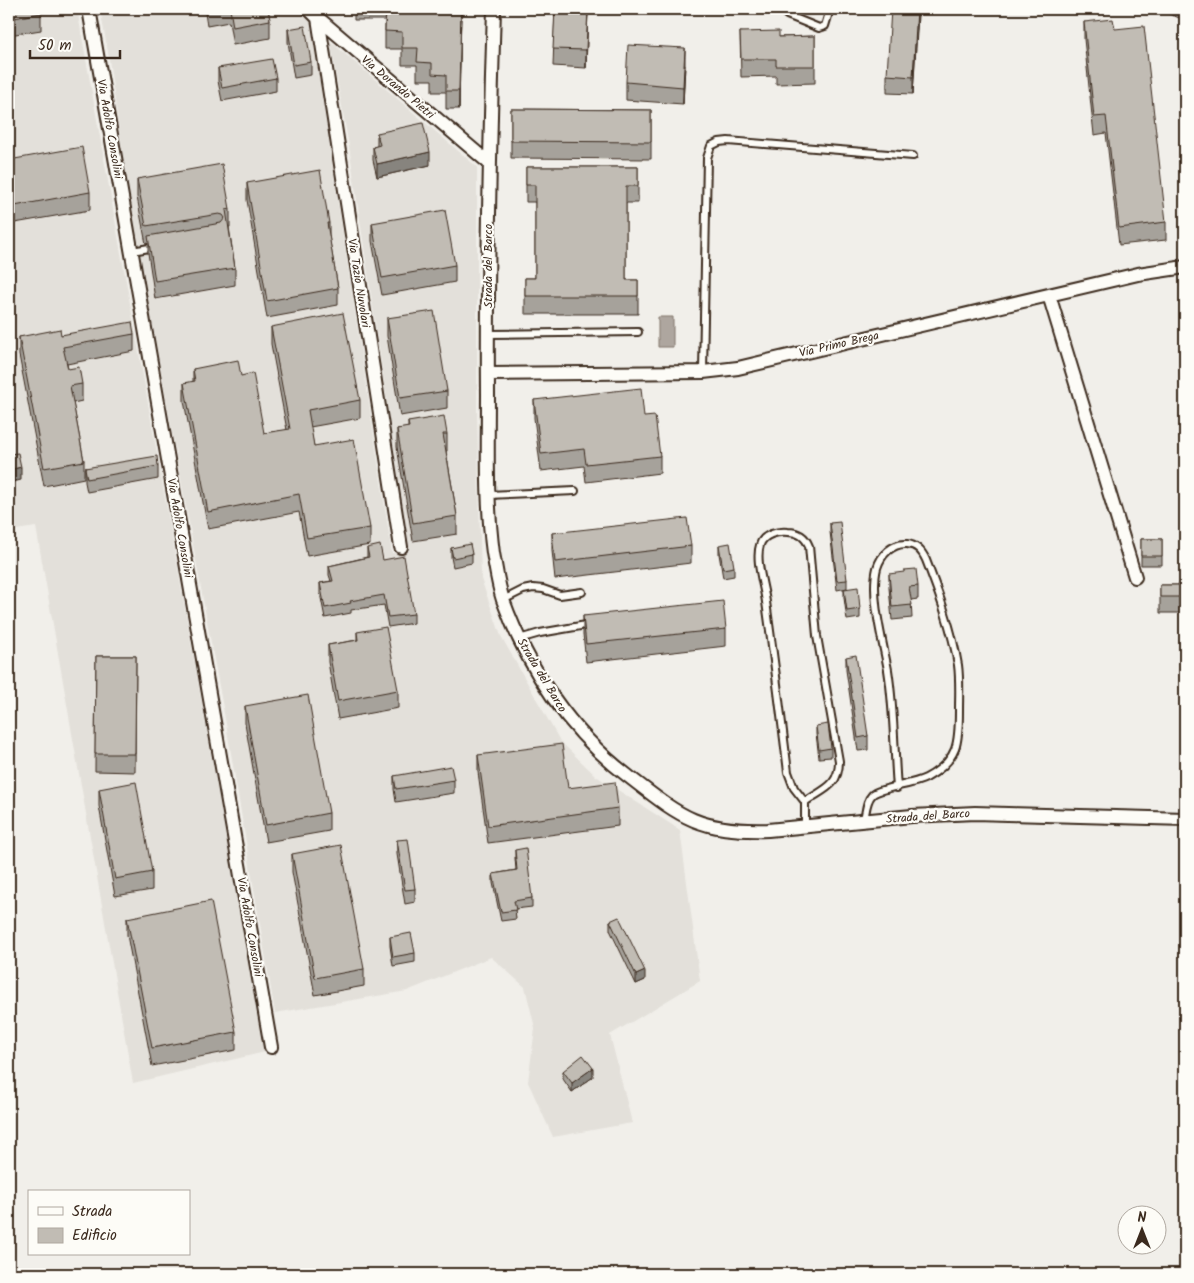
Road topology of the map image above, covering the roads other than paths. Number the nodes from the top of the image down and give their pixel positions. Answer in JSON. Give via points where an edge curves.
{"nodes":[{"id":1,"x":89,"y":9,"type":"edge"},
{"id":2,"x":494,"y":9,"type":"edge"},
{"id":3,"x":780,"y":9,"type":"edge"},
{"id":4,"x":828,"y":9,"type":"edge"},
{"id":5,"x":313,"y":14,"type":"edge"},
{"id":6,"x":913,"y":156,"type":"dead end"},
{"id":7,"x":489,"y":163,"type":"junction"},
{"id":8,"x":161,"y":246,"type":"edge"},
{"id":9,"x":132,"y":251,"type":"junction"},
{"id":10,"x":1185,"y":266,"type":"edge"},
{"id":11,"x":1049,"y":295,"type":"junction"},
{"id":12,"x":638,"y":332,"type":"dead end"},
{"id":13,"x":488,"y":334,"type":"junction"},
{"id":14,"x":703,"y":372,"type":"junction"},
{"id":15,"x":488,"y":374,"type":"junction"},
{"id":16,"x":575,"y":491,"type":"dead end"},
{"id":17,"x":488,"y":495,"type":"junction"},
{"id":18,"x":401,"y":547,"type":"dead end"},
{"id":19,"x":1134,"y":577,"type":"dead end"},
{"id":20,"x":582,"y":592,"type":"dead end"},
{"id":21,"x":503,"y":600,"type":"junction"},
{"id":22,"x":598,"y":623,"type":"edge"},
{"id":23,"x":519,"y":639,"type":"junction"},
{"id":24,"x":897,"y":788,"type":"junction"},
{"id":25,"x":805,"y":802,"type":"junction"},
{"id":26,"x":1185,"y":819,"type":"edge"},
{"id":27,"x":864,"y":820,"type":"junction"},
{"id":28,"x":805,"y":826,"type":"junction"},
{"id":29,"x":271,"y":1047,"type":"dead end"}],
"edges":[{"from":1,"to":9,"type":"street","name":"Via Adolfo Consolini"},
{"from":2,"to":7,"type":"street","name":"Strada del Barco"},
{"from":3,"to":4,"type":"lane","via":[[819,28],[825,26]]},
{"from":5,"to":7,"type":"street","name":"Via Dorando Pietri"},
{"from":5,"to":18,"type":"street","name":"Via Tazio Nuvolari"},
{"from":6,"to":14,"type":"lane","via":[[728,141],[712,146],[707,158]]},
{"from":7,"to":13,"type":"street","name":"Strada del Barco"},
{"from":8,"to":9,"type":"lane"},
{"from":9,"to":29,"type":"street","name":"Via Adolfo Consolini"},
{"from":10,"to":11,"type":"street","name":"Via Primo Brega"},
{"from":11,"to":14,"type":"street","name":"Via Primo Brega","via":[[738,368]]},
{"from":11,"to":19,"type":"street"},
{"from":12,"to":13,"type":"lane"},
{"from":13,"to":15,"type":"street","name":"Strada del Barco"},
{"from":14,"to":15,"type":"street","name":"Via Primo Brega"},
{"from":15,"to":17,"type":"street","name":"Strada del Barco"},
{"from":16,"to":17,"type":"lane"},
{"from":17,"to":21,"type":"street","name":"Strada del Barco","via":[[490,530]]},
{"from":20,"to":21,"type":"lane","via":[[566,595],[533,588]]},
{"from":21,"to":23,"type":"street","name":"Strada del Barco"},
{"from":22,"to":23,"type":"lane"},
{"from":23,"to":28,"type":"street","name":"Strada del Barco","via":[[558,705],[582,735],[618,769],[671,809],[691,820],[719,828],[757,830]]},
{"from":24,"to":24,"type":"lane","via":[[927,778],[951,756],[957,742],[959,709],[958,667],[942,603],[923,553],[914,546],[903,544],[895,545],[884,556],[878,566],[875,584],[889,682]]},
{"from":24,"to":27,"type":"lane","via":[[872,795]]},
{"from":25,"to":25,"type":"lane","via":[[834,782],[839,761],[818,636],[809,546],[799,534],[780,532],[764,538],[759,546],[759,557],[788,772],[794,788]]},
{"from":25,"to":28,"type":"lane"},
{"from":26,"to":27,"type":"street","name":"Strada del Barco","via":[[992,812]]},
{"from":27,"to":28,"type":"street","name":"Strada del Barco"}]}
